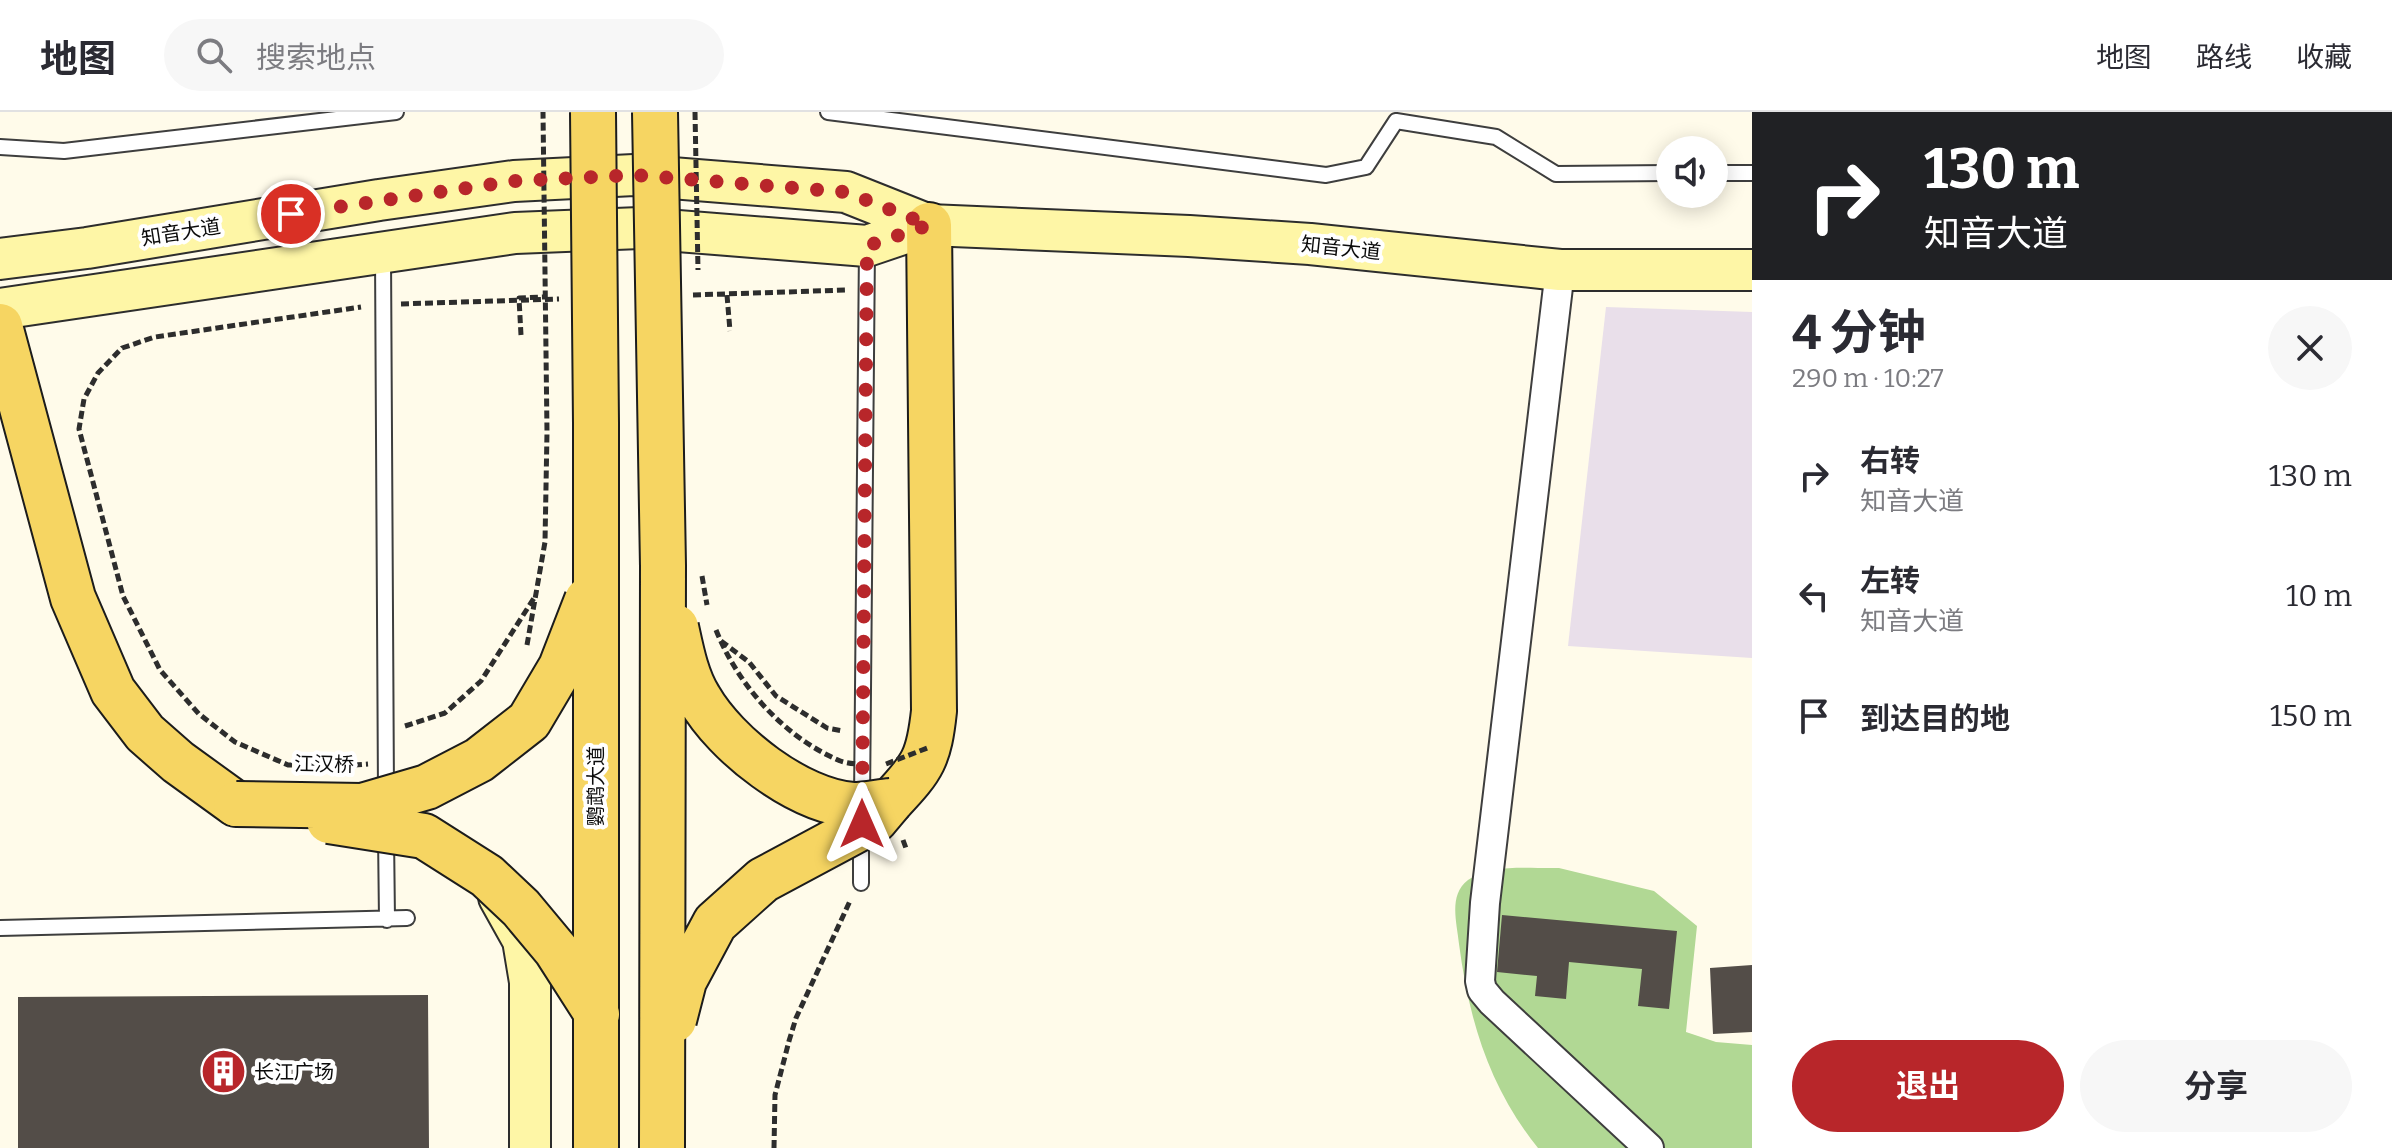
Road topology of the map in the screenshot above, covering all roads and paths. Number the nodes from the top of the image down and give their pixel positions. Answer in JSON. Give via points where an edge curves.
{"nodes":[{"id":1,"x":396,"y":112,"type":"edge"},
{"id":2,"x":543,"y":112,"type":"edge"},
{"id":3,"x":593,"y":112,"type":"edge"},
{"id":4,"x":655,"y":112,"type":"edge"},
{"id":5,"x":695,"y":112,"type":"edge"},
{"id":6,"x":828,"y":112,"type":"edge"},
{"id":7,"x":0,"y":147,"type":"edge"},
{"id":8,"x":1656,"y":173,"type":"edge"},
{"id":9,"x":1728,"y":173,"type":"edge"},
{"id":10,"x":1752,"y":173,"type":"edge"},
{"id":11,"x":929,"y":225,"type":"junction"},
{"id":12,"x":867,"y":246,"type":"junction"},
{"id":13,"x":383,"y":251,"type":"junction"},
{"id":14,"x":0,"y":259,"type":"edge"},
{"id":15,"x":1560,"y":270,"type":"junction"},
{"id":16,"x":1752,"y":270,"type":"edge"},
{"id":17,"x":698,"y":295,"type":"junction"},
{"id":18,"x":545,"y":297,"type":"junction"},
{"id":19,"x":361,"y":307,"type":"dead end"},
{"id":20,"x":0,"y":309,"type":"edge"},
{"id":21,"x":698,"y":310,"type":"dead end"},
{"id":22,"x":0,"y":326,"type":"edge"},
{"id":23,"x":730,"y":331,"type":"dead end"},
{"id":24,"x":521,"y":335,"type":"dead end"},
{"id":25,"x":682,"y":566,"type":"junction"},
{"id":26,"x":596,"y":571,"type":"junction"},
{"id":27,"x":538,"y":591,"type":"junction"},
{"id":28,"x":709,"y":611,"type":"dead end"},
{"id":29,"x":715,"y":626,"type":"dead end"},
{"id":30,"x":721,"y":641,"type":"junction"},
{"id":31,"x":521,"y":657,"type":"dead end"},
{"id":32,"x":405,"y":726,"type":"dead end"},
{"id":33,"x":932,"y":729,"type":"junction"},
{"id":34,"x":863,"y":735,"type":"junction"},
{"id":35,"x":378,"y":763,"type":"dead end"},
{"id":36,"x":891,"y":801,"type":"junction"},
{"id":37,"x":236,"y":804,"type":"junction"},
{"id":38,"x":487,"y":876,"type":"junction"},
{"id":39,"x":861,"y":883,"type":"joint"},
{"id":40,"x":407,"y":918,"type":"dead end"},
{"id":41,"x":387,"y":920,"type":"junction"},
{"id":42,"x":0,"y":928,"type":"edge"},
{"id":43,"x":597,"y":1014,"type":"junction"},
{"id":44,"x":663,"y":1061,"type":"junction"},
{"id":45,"x":530,"y":1148,"type":"edge"},
{"id":46,"x":596,"y":1148,"type":"edge"},
{"id":47,"x":662,"y":1148,"type":"edge"},
{"id":48,"x":774,"y":1148,"type":"edge"},
{"id":49,"x":1649,"y":1148,"type":"edge"}],
"edges":[{"from":1,"to":7,"type":"lane","via":[[64,151]]},
{"from":2,"to":18,"type":"path","bridge":true},
{"from":3,"to":26,"type":"main road","name":"鹦鹉大道","bridge":true},
{"from":4,"to":25,"type":"main road","bridge":true,"via":[[660,425]]},
{"from":5,"to":17,"type":"path","bridge":true},
{"from":6,"to":8,"type":"lane","via":[[1326,175],[1366,167],[1396,121],[1496,137],[1556,174]]},
{"from":9,"to":10,"type":"lane"},
{"from":11,"to":12,"type":"main road","name":"知音大道"},
{"from":11,"to":14,"type":"main road","name":"知音大道","via":[[846,192],[634,175],[514,181]]},
{"from":11,"to":15,"type":"main road","name":"知音大道","via":[[1310,244]]},
{"from":11,"to":33,"type":"main road"},
{"from":12,"to":13,"type":"main road","name":"知音大道","via":[[596,228]]},
{"from":12,"to":34,"type":"lane"},
{"from":13,"to":20,"type":"main road","name":"知音大道"},
{"from":13,"to":41,"type":"lane"},
{"from":15,"to":16,"type":"main road","name":"知音大道"},
{"from":15,"to":49,"type":"street","via":[[1479,973],[1486,996]]},
{"from":17,"to":21,"type":"path"},
{"from":17,"to":23,"type":"path","via":[[729,295]]},
{"from":18,"to":24,"type":"path","bridge":true,"via":[[519,298]]},
{"from":18,"to":27,"type":"path","bridge":true,"via":[[546,527]]},
{"from":19,"to":35,"type":"path","name":"江汉桥","bridge":true,"via":[[155,337],[122,348],[98,373],[84,399],[79,429],[123,596],[160,670],[199,714],[235,742],[288,765]]},
{"from":22,"to":37,"type":"main road","via":[[73,598],[113,691],[145,733]]},
{"from":25,"to":28,"type":"path","bridge":true},
{"from":25,"to":36,"type":"main road","bridge":true,"via":[[683,657],[699,698],[724,730],[768,770],[822,798],[854,805]]},
{"from":25,"to":44,"type":"main road","bridge":true},
{"from":26,"to":37,"type":"main road","bridge":true,"via":[[561,667],[529,721],[479,760],[427,787],[362,806]]},
{"from":26,"to":43,"type":"main road","name":"鹦鹉大道","bridge":true},
{"from":27,"to":31,"type":"path","bridge":true},
{"from":27,"to":32,"type":"path","bridge":true,"via":[[481,681],[445,713]]},
{"from":29,"to":30,"type":"path","bridge":true},
{"from":30,"to":33,"type":"path","bridge":true,"via":[[752,695],[803,740],[840,761],[879,766]]},
{"from":30,"to":34,"type":"path","via":[[749,662],[776,696],[827,728]]},
{"from":33,"to":36,"type":"main road","via":[[914,776]]},
{"from":34,"to":39,"type":"lane"},
{"from":36,"to":44,"type":"main road","bridge":true,"via":[[875,820],[763,880],[715,923],[684,981]]},
{"from":37,"to":38,"type":"main road","bridge":true,"via":[[424,836]]},
{"from":38,"to":43,"type":"main road","bridge":true,"via":[[556,950]]},
{"from":38,"to":45,"type":"main road","via":[[523,940]]},
{"from":39,"to":48,"type":"path","via":[[796,1018],[775,1095]]},
{"from":40,"to":41,"type":"lane"},
{"from":41,"to":42,"type":"lane"},
{"from":43,"to":46,"type":"main road","name":"鹦鹉大道","bridge":true},
{"from":44,"to":47,"type":"main road","bridge":true}]}
